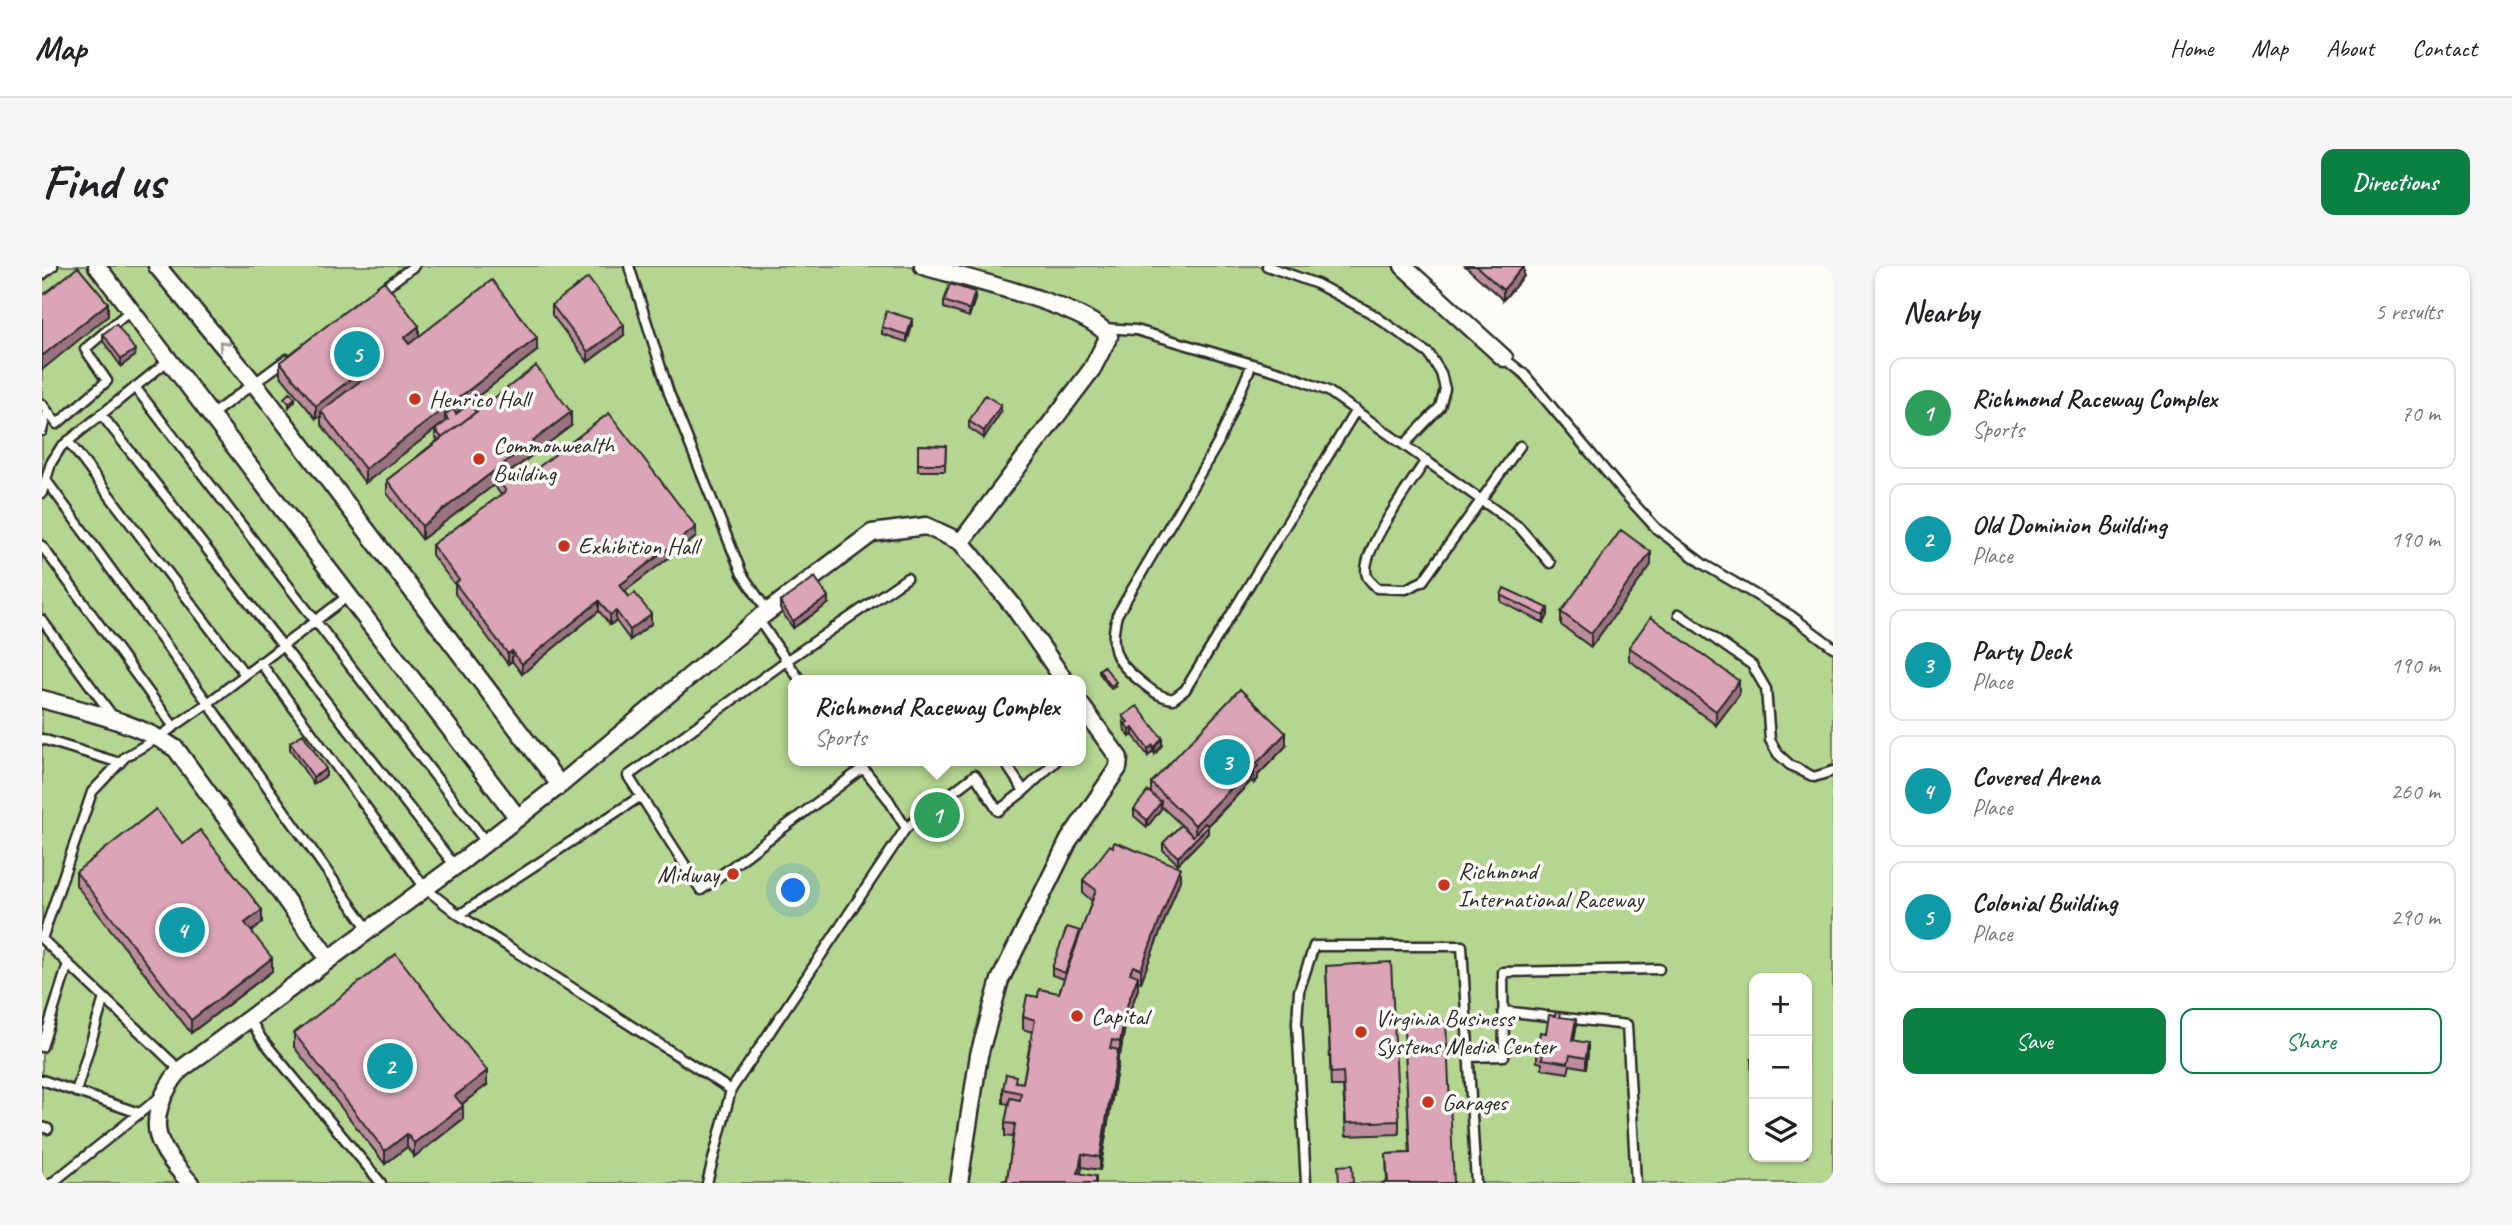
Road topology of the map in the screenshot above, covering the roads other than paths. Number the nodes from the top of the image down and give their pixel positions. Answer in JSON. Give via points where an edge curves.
{"nodes":[{"id":1,"x":52,"y":266,"type":"edge"},
{"id":2,"x":97,"y":266,"type":"edge"},
{"id":3,"x":157,"y":266,"type":"edge"},
{"id":4,"x":414,"y":266,"type":"edge"},
{"id":5,"x":629,"y":266,"type":"edge"},
{"id":6,"x":923,"y":266,"type":"edge"},
{"id":7,"x":1267,"y":266,"type":"edge"},
{"id":8,"x":1403,"y":266,"type":"edge"},
{"id":9,"x":953,"y":270,"type":"edge"},
{"id":10,"x":42,"y":275,"type":"edge"},
{"id":11,"x":371,"y":297,"type":"edge"},
{"id":12,"x":131,"y":310,"type":"junction"},
{"id":13,"x":1103,"y":328,"type":"junction"},
{"id":14,"x":297,"y":352,"type":"edge"},
{"id":15,"x":1504,"y":358,"type":"joint"},
{"id":16,"x":169,"y":360,"type":"junction"},
{"id":17,"x":1252,"y":364,"type":"junction"},
{"id":18,"x":254,"y":383,"type":"junction"},
{"id":19,"x":135,"y":387,"type":"junction"},
{"id":20,"x":45,"y":407,"type":"edge"},
{"id":21,"x":1356,"y":410,"type":"junction"},
{"id":22,"x":101,"y":414,"type":"junction"},
{"id":23,"x":211,"y":415,"type":"junction"},
{"id":24,"x":42,"y":431,"type":"edge"},
{"id":25,"x":68,"y":441,"type":"junction"},
{"id":26,"x":1404,"y":445,"type":"junction"},
{"id":27,"x":1520,"y":446,"type":"dead end"},
{"id":28,"x":1426,"y":460,"type":"junction"},
{"id":29,"x":46,"y":480,"type":"junction"},
{"id":30,"x":42,"y":493,"type":"edge"},
{"id":31,"x":1482,"y":500,"type":"junction"},
{"id":32,"x":961,"y":542,"type":"junction"},
{"id":33,"x":42,"y":546,"type":"edge"},
{"id":34,"x":1550,"y":563,"type":"dead end"},
{"id":35,"x":907,"y":578,"type":"dead end"},
{"id":36,"x":348,"y":596,"type":"junction"},
{"id":37,"x":1679,"y":614,"type":"dead end"},
{"id":38,"x":763,"y":616,"type":"junction"},
{"id":39,"x":42,"y":620,"type":"edge"},
{"id":40,"x":316,"y":620,"type":"junction"},
{"id":41,"x":282,"y":645,"type":"junction"},
{"id":42,"x":1833,"y":647,"type":"edge"},
{"id":43,"x":786,"y":661,"type":"junction"},
{"id":44,"x":260,"y":662,"type":"junction"},
{"id":45,"x":244,"y":673,"type":"junction"},
{"id":46,"x":796,"y":675,"type":"edge"},
{"id":47,"x":1061,"y":675,"type":"edge"},
{"id":48,"x":42,"y":699,"type":"edge"},
{"id":49,"x":208,"y":703,"type":"junction"},
{"id":50,"x":1086,"y":714,"type":"edge"},
{"id":51,"x":117,"y":721,"type":"junction"},
{"id":52,"x":174,"y":727,"type":"junction"},
{"id":53,"x":159,"y":737,"type":"junction"},
{"id":54,"x":42,"y":739,"type":"edge"},
{"id":55,"x":120,"y":763,"type":"junction"},
{"id":56,"x":859,"y":766,"type":"edge"},
{"id":57,"x":861,"y":766,"type":"edge"},
{"id":58,"x":1007,"y":766,"type":"edge"},
{"id":59,"x":1051,"y":766,"type":"edge"},
{"id":60,"x":1833,"y":771,"type":"edge"},
{"id":61,"x":560,"y":785,"type":"junction"},
{"id":62,"x":1024,"y":791,"type":"junction"},
{"id":63,"x":641,"y":796,"type":"junction"},
{"id":64,"x":518,"y":818,"type":"junction"},
{"id":65,"x":906,"y":828,"type":"junction"},
{"id":66,"x":486,"y":842,"type":"junction"},
{"id":67,"x":455,"y":866,"type":"junction"},
{"id":68,"x":425,"y":888,"type":"junction"},
{"id":69,"x":459,"y":915,"type":"junction"},
{"id":70,"x":368,"y":929,"type":"junction"},
{"id":71,"x":42,"y":939,"type":"edge"},
{"id":72,"x":328,"y":958,"type":"junction"},
{"id":73,"x":68,"y":964,"type":"junction"},
{"id":74,"x":1659,"y":969,"type":"dead end"},
{"id":75,"x":104,"y":998,"type":"junction"},
{"id":76,"x":1503,"y":1011,"type":"junction"},
{"id":77,"x":250,"y":1019,"type":"junction"},
{"id":78,"x":42,"y":1047,"type":"edge"},
{"id":79,"x":1469,"y":1057,"type":"junction"},
{"id":80,"x":180,"y":1070,"type":"junction"},
{"id":81,"x":42,"y":1080,"type":"edge"},
{"id":82,"x":731,"y":1090,"type":"junction"},
{"id":83,"x":76,"y":1092,"type":"junction"},
{"id":84,"x":163,"y":1095,"type":"junction"},
{"id":85,"x":139,"y":1113,"type":"junction"},
{"id":86,"x":52,"y":1183,"type":"edge"},
{"id":87,"x":190,"y":1183,"type":"edge"},
{"id":88,"x":381,"y":1183,"type":"edge"},
{"id":89,"x":706,"y":1183,"type":"edge"},
{"id":90,"x":959,"y":1183,"type":"edge"},
{"id":91,"x":1307,"y":1183,"type":"edge"},
{"id":92,"x":1476,"y":1183,"type":"edge"},
{"id":93,"x":1636,"y":1183,"type":"edge"}],
"edges":[{"from":1,"to":10,"type":"lane"},
{"from":2,"to":12,"type":"street"},
{"from":18,"to":3,"type":"street","one_way":true},
{"from":4,"to":11,"type":"lane"},
{"from":5,"to":38,"type":"lane","via":[[679,419]]},
{"from":6,"to":9,"type":"street"},
{"from":7,"to":26,"type":"lane","via":[[1371,313],[1429,354],[1445,389],[1440,407]]},
{"from":8,"to":15,"type":"street"},
{"from":9,"to":13,"type":"street"},
{"from":12,"to":16,"type":"street"},
{"from":12,"to":20,"type":"lane","via":[[85,349],[107,382],[57,424]]},
{"from":13,"to":17,"type":"lane","via":[[1136,330]]},
{"from":13,"to":32,"type":"street","via":[[1109,335],[1092,369]]},
{"from":14,"to":18,"type":"lane"},
{"from":15,"to":42,"type":"lane","via":[[1524,374],[1657,529]]},
{"from":16,"to":19,"type":"lane"},
{"from":16,"to":23,"type":"street"},
{"from":17,"to":21,"type":"lane","via":[[1328,391]]},
{"from":17,"to":21,"type":"lane","via":[[1218,443],[1117,615],[1112,633],[1123,668],[1160,697],[1173,699],[1185,690]]},
{"from":18,"to":23,"type":"lane"},
{"from":18,"to":61,"type":"street"},
{"from":19,"to":22,"type":"lane"},
{"from":19,"to":40,"type":"lane"},
{"from":20,"to":24,"type":"lane"},
{"from":21,"to":26,"type":"lane"},
{"from":22,"to":25,"type":"lane"},
{"from":22,"to":41,"type":"lane"},
{"from":23,"to":36,"type":"street"},
{"from":25,"to":29,"type":"lane","via":[[56,453]]},
{"from":25,"to":45,"type":"lane"},
{"from":26,"to":28,"type":"lane"},
{"from":27,"to":31,"type":"lane"},
{"from":28,"to":31,"type":"lane"},
{"from":28,"to":31,"type":"lane","via":[[1377,536],[1366,562],[1367,576],[1377,588],[1406,589],[1423,580]]},
{"from":29,"to":30,"type":"lane"},
{"from":29,"to":49,"type":"lane"},
{"from":31,"to":34,"type":"lane","via":[[1519,527]]},
{"from":32,"to":38,"type":"street","via":[[926,526],[872,533]]},
{"from":32,"to":47,"type":"street"},
{"from":33,"to":52,"type":"lane"},
{"from":35,"to":43,"type":"lane"},
{"from":36,"to":40,"type":"lane"},
{"from":36,"to":64,"type":"street"},
{"from":37,"to":60,"type":"lane","via":[[1752,665],[1766,689],[1770,740],[1778,754],[1814,777]]},
{"from":38,"to":43,"type":"lane"},
{"from":38,"to":61,"type":"street"},
{"from":39,"to":51,"type":"lane"},
{"from":40,"to":41,"type":"lane"},
{"from":40,"to":66,"type":"lane"},
{"from":41,"to":44,"type":"lane"},
{"from":41,"to":67,"type":"lane"},
{"from":43,"to":46,"type":"lane"},
{"from":43,"to":63,"type":"lane","via":[[628,776]]},
{"from":44,"to":45,"type":"lane"},
{"from":44,"to":68,"type":"lane"},
{"from":45,"to":49,"type":"lane"},
{"from":48,"to":51,"type":"street"},
{"from":49,"to":52,"type":"lane"},
{"from":49,"to":70,"type":"lane"},
{"from":50,"to":90,"type":"street","via":[[1119,758],[1118,768],[1069,840],[1000,980],[979,1055]]},
{"from":51,"to":53,"type":"street"},
{"from":52,"to":53,"type":"lane"},
{"from":53,"to":55,"type":"lane"},
{"from":53,"to":72,"type":"street","via":[[184,757]]},
{"from":54,"to":55,"type":"lane"},
{"from":55,"to":71,"type":"lane","via":[[92,792]]},
{"from":56,"to":63,"type":"lane","via":[[702,890]]},
{"from":57,"to":65,"type":"lane"},
{"from":58,"to":62,"type":"lane"},
{"from":59,"to":62,"type":"lane"},
{"from":61,"to":64,"type":"street"},
{"from":62,"to":65,"type":"lane","via":[[998,811],[975,775]]},
{"from":63,"to":69,"type":"lane"},
{"from":64,"to":66,"type":"street"},
{"from":65,"to":82,"type":"lane"},
{"from":66,"to":67,"type":"street"},
{"from":67,"to":68,"type":"street"},
{"from":68,"to":69,"type":"lane"},
{"from":68,"to":70,"type":"street"},
{"from":69,"to":82,"type":"lane"},
{"from":70,"to":72,"type":"street"},
{"from":71,"to":73,"type":"lane"},
{"from":72,"to":77,"type":"street"},
{"from":73,"to":75,"type":"lane"},
{"from":73,"to":78,"type":"lane"},
{"from":74,"to":76,"type":"lane","via":[[1503,972]]},
{"from":75,"to":80,"type":"lane"},
{"from":75,"to":83,"type":"lane"},
{"from":76,"to":79,"type":"lane","via":[[1504,1056]]},
{"from":76,"to":93,"type":"lane","via":[[1627,1025]]},
{"from":77,"to":80,"type":"street"},
{"from":77,"to":88,"type":"lane"},
{"from":79,"to":91,"type":"lane","via":[[1462,946],[1314,946],[1299,991],[1297,1023]]},
{"from":79,"to":92,"type":"lane"},
{"from":80,"to":84,"type":"street"},
{"from":81,"to":83,"type":"lane"},
{"from":82,"to":89,"type":"lane"},
{"from":83,"to":85,"type":"lane"},
{"from":84,"to":85,"type":"lane"},
{"from":84,"to":87,"type":"street","via":[[157,1126],[162,1146]]},
{"from":85,"to":86,"type":"lane"}]}
